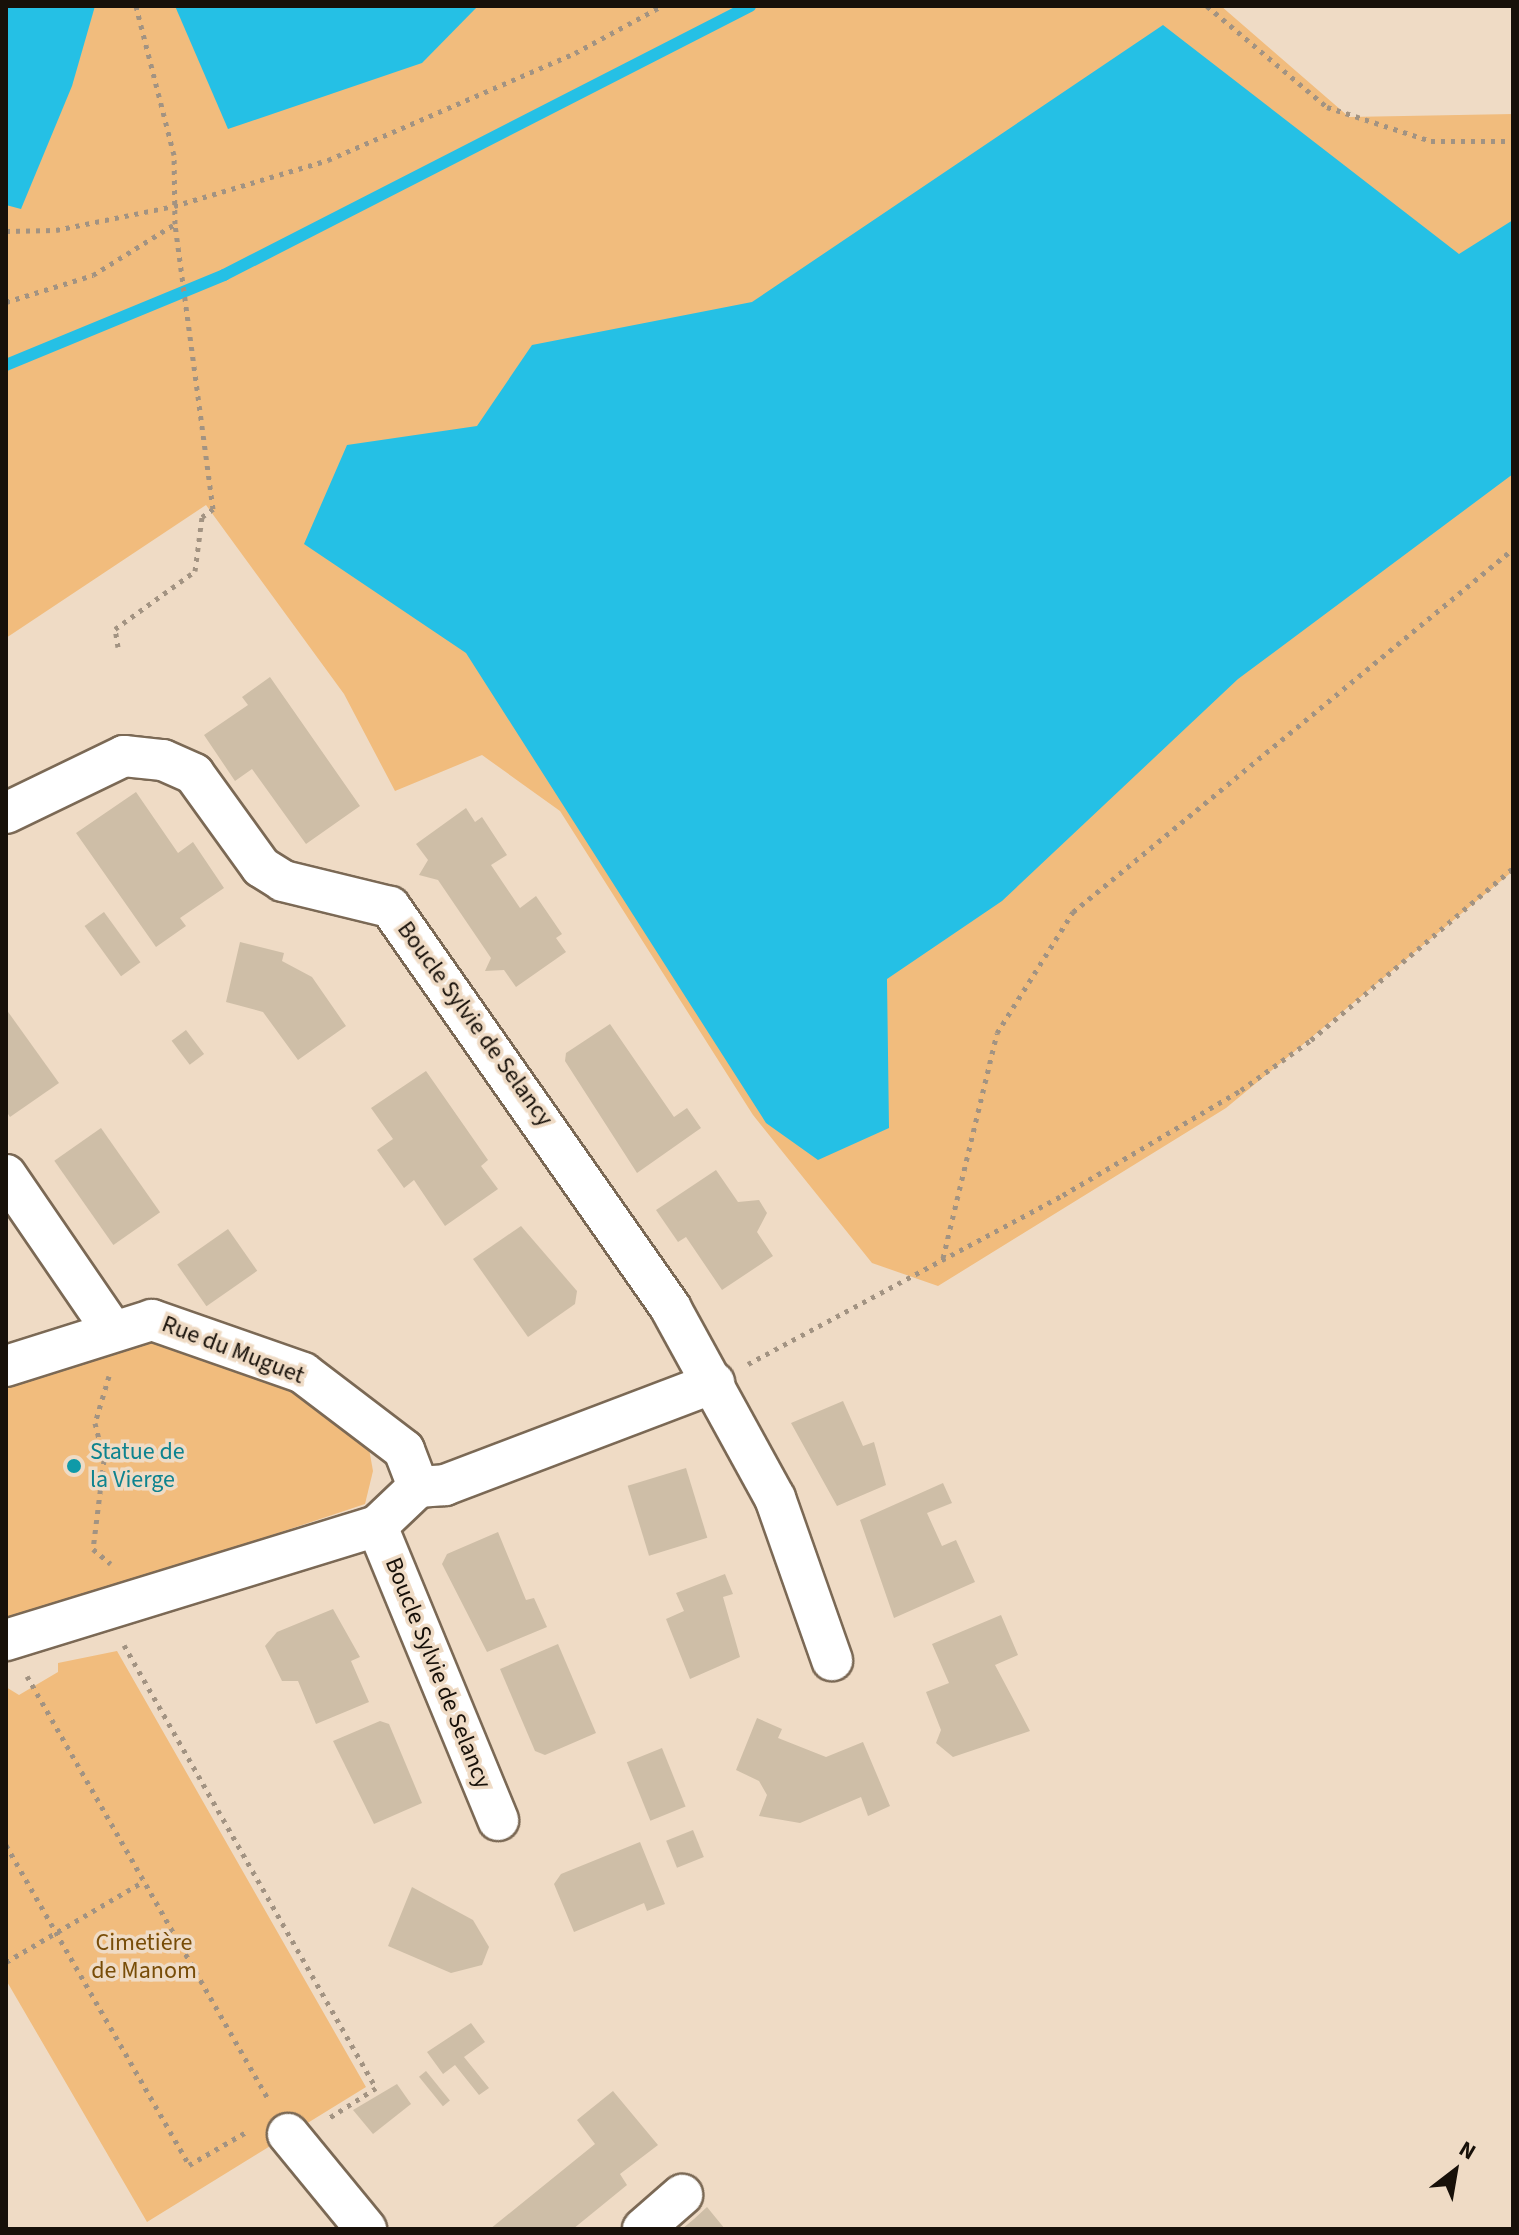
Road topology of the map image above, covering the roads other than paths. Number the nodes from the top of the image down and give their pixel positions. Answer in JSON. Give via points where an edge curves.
{"nodes":[{"id":1,"x":17,"y":808,"type":"edge"},
{"id":2,"x":6,"y":1175,"type":"edge"},
{"id":3,"x":113,"y":1331,"type":"junction"},
{"id":4,"x":6,"y":1366,"type":"edge"},
{"id":5,"x":714,"y":1383,"type":"junction"},
{"id":6,"x":418,"y":1487,"type":"junction"},
{"id":7,"x":377,"y":1526,"type":"junction"},
{"id":8,"x":6,"y":1640,"type":"edge"},
{"id":9,"x":832,"y":1660,"type":"dead end"},
{"id":10,"x":498,"y":1820,"type":"dead end"},
{"id":11,"x":286,"y":2129,"type":"road end"},
{"id":12,"x":682,"y":2195,"type":"dead end"},
{"id":13,"x":366,"y":2229,"type":"edge"},
{"id":14,"x":643,"y":2229,"type":"edge"}],
"edges":[{"from":1,"to":5,"type":"street","name":"Boucle Sylvie de Selancy","via":[[124,756],[163,760],[194,774],[261,867],[283,881],[390,907],[569,1155]]},
{"from":2,"to":3,"type":"street"},
{"from":3,"to":4,"type":"street","name":"Rue du Muguet"},
{"from":3,"to":6,"type":"street","name":"Rue du Muguet","via":[[152,1320],[303,1373],[404,1450]]},
{"from":5,"to":6,"type":"street","via":[[445,1485]]},
{"from":5,"to":9,"type":"street","name":"Boucle Sylvie de Selancy","via":[[775,1498]]},
{"from":6,"to":7,"type":"street","name":"Boucle Sylvie de Selancy"},
{"from":7,"to":8,"type":"street","name":"Boucle Sylvie de Selancy"},
{"from":7,"to":10,"type":"street","name":"Boucle Sylvie de Selancy"},
{"from":11,"to":13,"type":"street"},
{"from":12,"to":14,"type":"street"}]}
